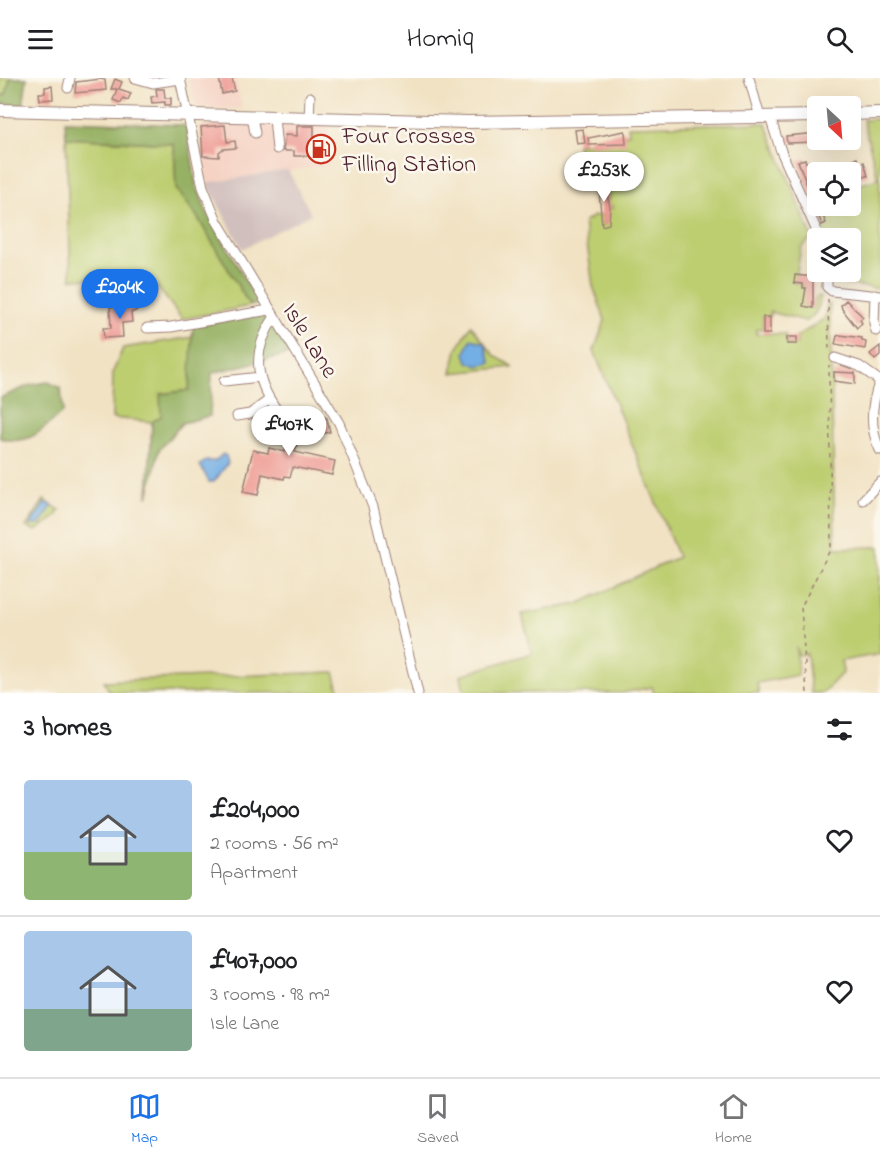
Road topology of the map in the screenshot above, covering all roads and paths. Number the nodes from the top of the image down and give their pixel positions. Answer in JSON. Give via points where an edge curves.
{"nodes":[{"id":1,"x":135,"y":78,"type":"edge"},
{"id":2,"x":749,"y":78,"type":"edge"},
{"id":3,"x":181,"y":79,"type":"edge"},
{"id":4,"x":310,"y":97,"type":"dead end"},
{"id":5,"x":0,"y":110,"type":"edge"},
{"id":6,"x":880,"y":113,"type":"edge"},
{"id":7,"x":861,"y":114,"type":"edge"},
{"id":8,"x":189,"y":116,"type":"junction"},
{"id":9,"x":807,"y":116,"type":"edge"},
{"id":10,"x":252,"y":117,"type":"junction"},
{"id":11,"x":765,"y":117,"type":"junction"},
{"id":12,"x":273,"y":118,"type":"junction"},
{"id":13,"x":309,"y":119,"type":"junction"},
{"id":14,"x":255,"y":134,"type":"dead end"},
{"id":15,"x":277,"y":149,"type":"dead end"},
{"id":16,"x":816,"y":228,"type":"edge"},
{"id":17,"x":827,"y":282,"type":"edge"},
{"id":18,"x":827,"y":287,"type":"junction"},
{"id":19,"x":878,"y":295,"type":"edge"},
{"id":20,"x":272,"y":314,"type":"junction"},
{"id":21,"x":147,"y":328,"type":"dead end"},
{"id":22,"x":876,"y":332,"type":"dead end"},
{"id":23,"x":835,"y":358,"type":"dead end"},
{"id":24,"x":260,"y":377,"type":"junction"},
{"id":25,"x":224,"y":381,"type":"dead end"},
{"id":26,"x":880,"y":381,"type":"edge"},
{"id":27,"x":269,"y":400,"type":"junction"},
{"id":28,"x":312,"y":413,"type":"dead end"},
{"id":29,"x":237,"y":416,"type":"dead end"},
{"id":30,"x":880,"y":450,"type":"edge"},
{"id":31,"x":880,"y":482,"type":"edge"},
{"id":32,"x":863,"y":500,"type":"dead end"},
{"id":33,"x":418,"y":693,"type":"edge"},
{"id":34,"x":807,"y":693,"type":"edge"}],
"edges":[{"from":1,"to":3,"type":"street","via":[[153,83]]},
{"from":2,"to":11,"type":"street"},
{"from":3,"to":8,"type":"street","name":"Isle Lane"},
{"from":4,"to":13,"type":"street"},
{"from":5,"to":8,"type":"main road"},
{"from":6,"to":7,"type":"main road"},
{"from":8,"to":10,"type":"main road"},
{"from":8,"to":20,"type":"street","name":"Isle Lane","via":[[203,187],[217,221]]},
{"from":9,"to":11,"type":"main road"},
{"from":10,"to":12,"type":"main road"},
{"from":10,"to":14,"type":"street"},
{"from":11,"to":13,"type":"main road","via":[[571,121]]},
{"from":11,"to":16,"type":"street"},
{"from":12,"to":13,"type":"main road"},
{"from":12,"to":15,"type":"street"},
{"from":17,"to":18,"type":"street"},
{"from":18,"to":19,"type":"street","via":[[832,291]]},
{"from":18,"to":34,"type":"path","via":[[831,548],[801,607]]},
{"from":19,"to":22,"type":"street"},
{"from":20,"to":21,"type":"street"},
{"from":20,"to":24,"type":"street","via":[[261,342]]},
{"from":20,"to":33,"type":"street","name":"Isle Lane","via":[[339,423],[373,507]]},
{"from":23,"to":26,"type":"street","via":[[852,358]]},
{"from":24,"to":25,"type":"street"},
{"from":24,"to":27,"type":"street"},
{"from":26,"to":30,"type":"street","via":[[872,428]]},
{"from":27,"to":28,"type":"street","via":[[284,418]]},
{"from":27,"to":29,"type":"street","via":[[250,414]]},
{"from":31,"to":32,"type":"street"}]}
